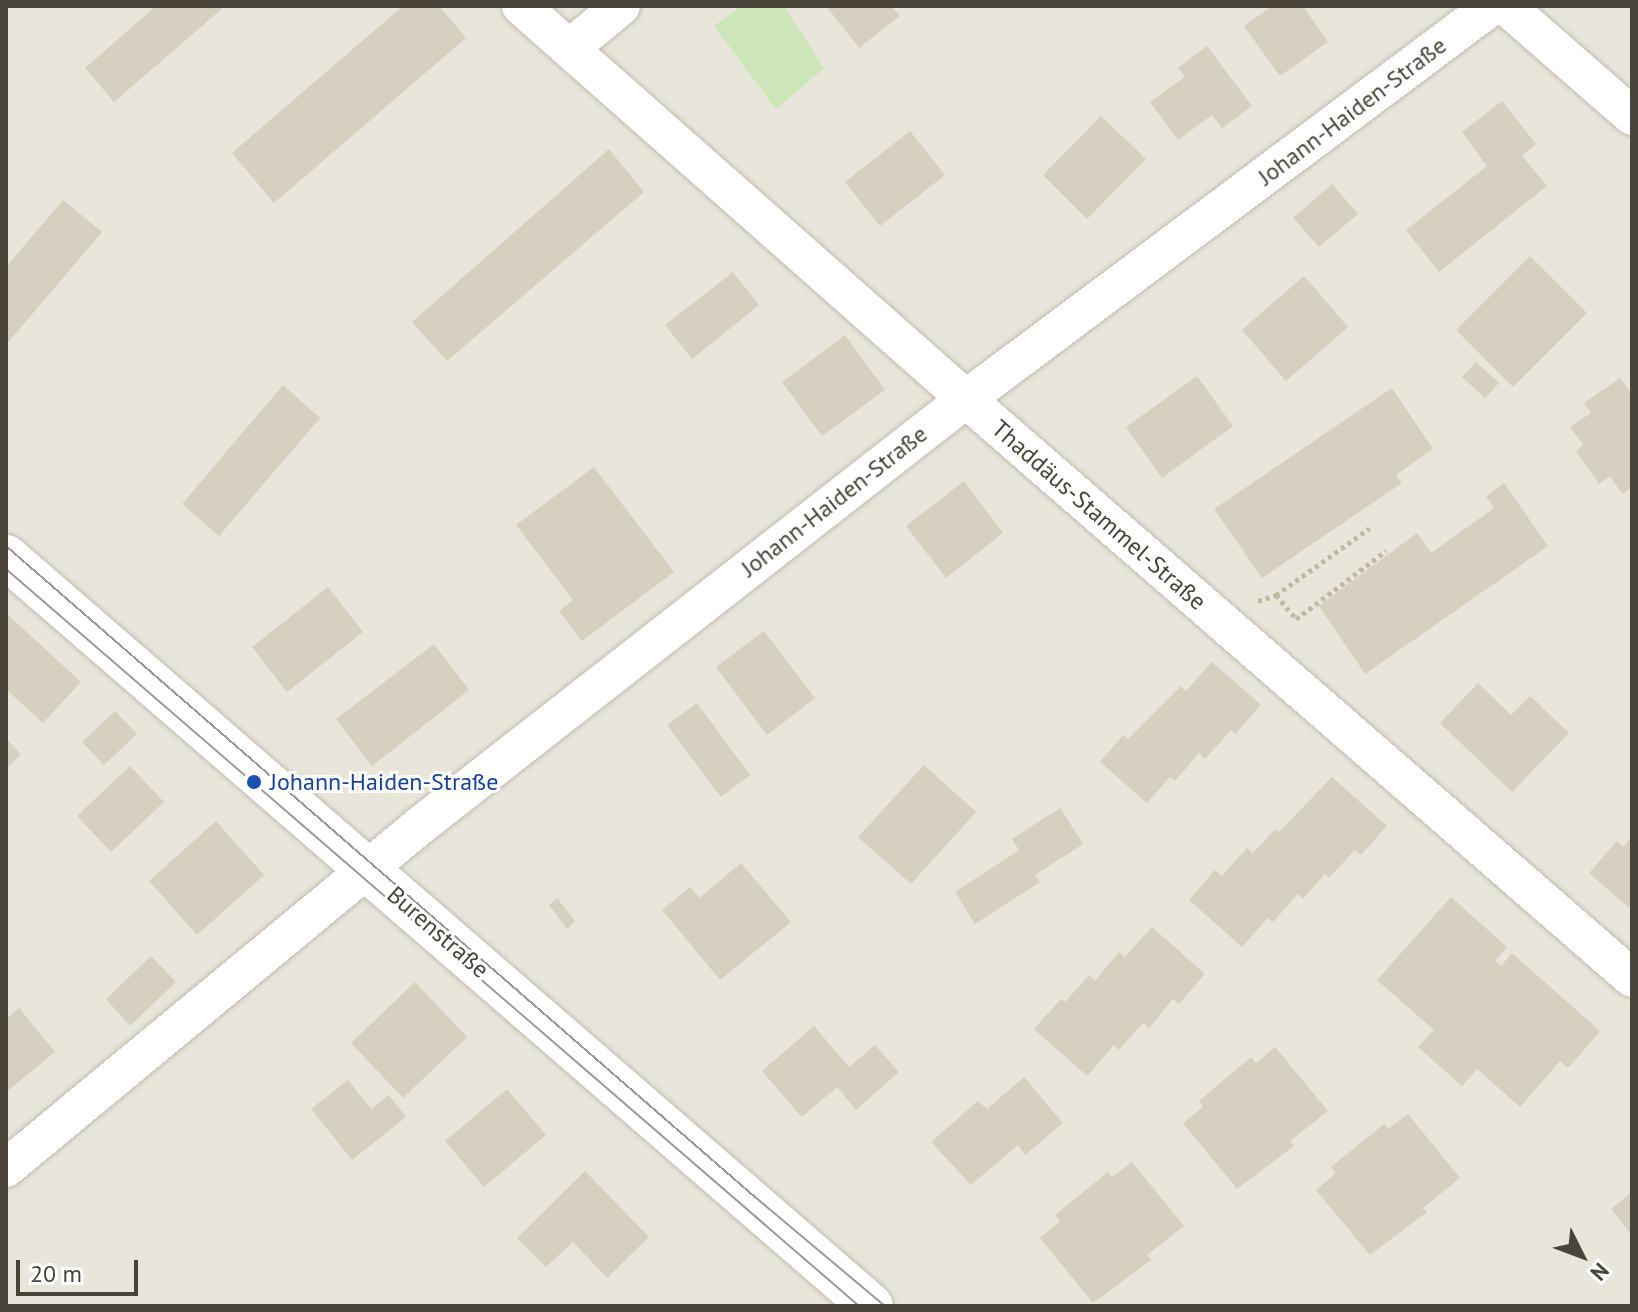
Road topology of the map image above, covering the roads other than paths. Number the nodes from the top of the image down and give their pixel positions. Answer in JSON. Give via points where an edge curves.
{"nodes":[{"id":1,"x":521,"y":6,"type":"edge"},
{"id":2,"x":621,"y":6,"type":"edge"},
{"id":3,"x":1492,"y":6,"type":"edge"},
{"id":4,"x":1506,"y":6,"type":"edge"},
{"id":5,"x":570,"y":48,"type":"junction"},
{"id":6,"x":1632,"y":116,"type":"edge"},
{"id":7,"x":966,"y":399,"type":"junction"},
{"id":8,"x":6,"y":557,"type":"edge"},
{"id":9,"x":366,"y":869,"type":"junction"},
{"id":10,"x":1632,"y":978,"type":"edge"},
{"id":11,"x":6,"y":1168,"type":"edge"},
{"id":12,"x":871,"y":1306,"type":"edge"}],
"edges":[{"from":1,"to":5,"type":"street","name":"Thaddäus-Stammel-Straße"},
{"from":2,"to":5,"type":"street"},
{"from":3,"to":7,"type":"street","name":"Johann-Haiden-Straße"},
{"from":4,"to":6,"type":"street"},
{"from":5,"to":7,"type":"street","name":"Thaddäus-Stammel-Straße"},
{"from":7,"to":9,"type":"street","name":"Johann-Haiden-Straße"},
{"from":7,"to":10,"type":"street","name":"Thaddäus-Stammel-Straße"},
{"from":8,"to":9,"type":"street","name":"Burenstraße"},
{"from":9,"to":11,"type":"street","name":"Johann-Haiden-Straße"},
{"from":9,"to":12,"type":"street","name":"Burenstraße"}]}
